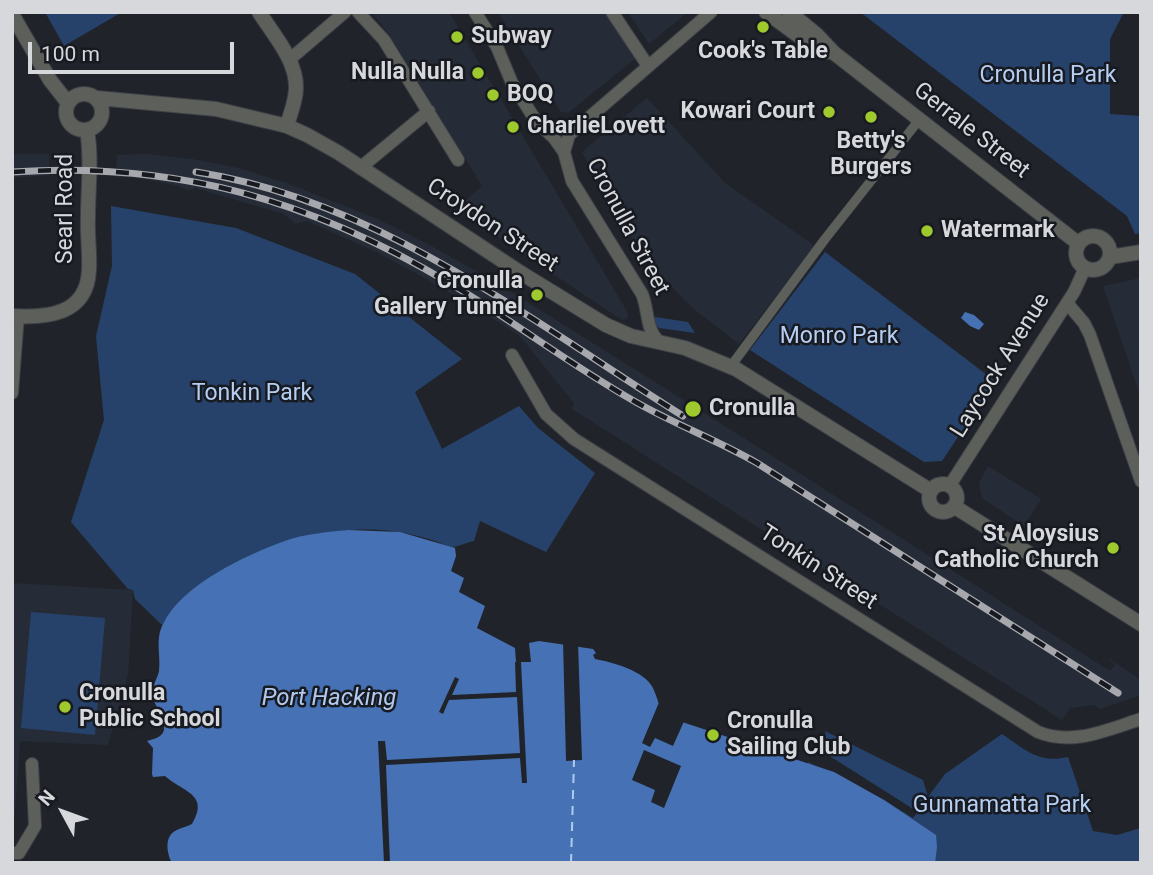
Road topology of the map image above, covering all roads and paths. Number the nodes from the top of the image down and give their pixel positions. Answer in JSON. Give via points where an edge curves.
{"nodes":[{"id":1,"x":259,"y":12,"type":"edge"},
{"id":2,"x":345,"y":12,"type":"edge"},
{"id":3,"x":358,"y":12,"type":"edge"},
{"id":4,"x":475,"y":12,"type":"edge"},
{"id":5,"x":612,"y":12,"type":"edge"},
{"id":6,"x":711,"y":12,"type":"edge"},
{"id":7,"x":766,"y":12,"type":"edge"},
{"id":8,"x":789,"y":12,"type":"edge"},
{"id":9,"x":12,"y":14,"type":"edge"},
{"id":10,"x":834,"y":54,"type":"junction"},
{"id":11,"x":289,"y":60,"type":"junction"},
{"id":12,"x":649,"y":66,"type":"junction"},
{"id":13,"x":97,"y":98,"type":"junction"},
{"id":14,"x":132,"y":101,"type":"junction"},
{"id":15,"x":68,"y":103,"type":"junction"},
{"id":16,"x":429,"y":111,"type":"junction"},
{"id":17,"x":103,"y":113,"type":"junction"},
{"id":18,"x":919,"y":120,"type":"junction"},
{"id":19,"x":287,"y":126,"type":"junction"},
{"id":20,"x":87,"y":130,"type":"junction"},
{"id":21,"x":564,"y":152,"type":"junction"},
{"id":22,"x":458,"y":160,"type":"dead end"},
{"id":23,"x":360,"y":167,"type":"junction"},
{"id":24,"x":1079,"y":244,"type":"junction"},
{"id":25,"x":1141,"y":252,"type":"edge"},
{"id":26,"x":1110,"y":257,"type":"junction"},
{"id":27,"x":1085,"y":268,"type":"junction"},
{"id":28,"x":1067,"y":303,"type":"junction"},
{"id":29,"x":15,"y":316,"type":"edge"},
{"id":30,"x":659,"y":342,"type":"junction"},
{"id":31,"x":512,"y":355,"type":"dead end"},
{"id":32,"x":731,"y":366,"type":"junction"},
{"id":33,"x":12,"y":393,"type":"edge"},
{"id":34,"x":1141,"y":481,"type":"edge"},
{"id":35,"x":950,"y":485,"type":"junction"},
{"id":36,"x":931,"y":491,"type":"junction"},
{"id":37,"x":955,"y":507,"type":"junction"},
{"id":38,"x":1141,"y":624,"type":"edge"},
{"id":39,"x":1141,"y":719,"type":"edge"},
{"id":40,"x":32,"y":764,"type":"dead end"},
{"id":41,"x":12,"y":853,"type":"edge"}],
"edges":[{"from":1,"to":11,"type":"street"},
{"from":2,"to":11,"type":"street"},
{"from":3,"to":16,"type":"street","via":[[384,40]]},
{"from":4,"to":21,"type":"street","name":"Cronulla Street","via":[[518,92]]},
{"from":5,"to":12,"type":"street"},
{"from":6,"to":12,"type":"street"},
{"from":7,"to":10,"type":"street","name":"Gerrale Street","via":[[810,44]]},
{"from":8,"to":10,"type":"street","name":"Gerrale Street"},
{"from":9,"to":15,"type":"street"},
{"from":10,"to":18,"type":"street","name":"Gerrale Street"},
{"from":11,"to":19,"type":"street","via":[[296,88]]},
{"from":12,"to":21,"type":"street","via":[[569,135]]},
{"from":13,"to":14,"type":"street","name":"Croydon Street"},
{"from":13,"to":15,"type":"street","via":[[81,93]]},
{"from":13,"to":17,"type":"street"},
{"from":14,"to":17,"type":"street"},
{"from":14,"to":19,"type":"street","name":"Croydon Street","via":[[216,109]]},
{"from":15,"to":20,"type":"street","via":[[71,125]]},
{"from":16,"to":22,"type":"street"},
{"from":16,"to":23,"type":"street"},
{"from":17,"to":20,"type":"street","via":[[98,124]]},
{"from":18,"to":24,"type":"street","name":"Gerrale Street"},
{"from":18,"to":32,"type":"street"},
{"from":19,"to":23,"type":"street","name":"Croydon Street"},
{"from":20,"to":29,"type":"street","name":"Searl Road","via":[[87,283],[73,305],[57,314]]},
{"from":21,"to":30,"type":"street","name":"Cronulla Street","via":[[572,181],[642,294],[648,327]]},
{"from":23,"to":30,"type":"street","name":"Croydon Street","via":[[606,325]]},
{"from":24,"to":26,"type":"street","via":[[1087,237],[1102,238]]},
{"from":24,"to":27,"type":"street","via":[[1077,257]]},
{"from":25,"to":26,"type":"street"},
{"from":26,"to":27,"type":"street","via":[[1100,269]]},
{"from":27,"to":28,"type":"street","name":"Laycock Avenue"},
{"from":28,"to":34,"type":"street","via":[[1090,335]]},
{"from":28,"to":35,"type":"street","name":"Laycock Avenue"},
{"from":29,"to":33,"type":"street"},
{"from":30,"to":32,"type":"street"},
{"from":31,"to":39,"type":"street","name":"Tonkin Street","via":[[546,414],[574,439],[1038,732],[1077,738]]},
{"from":32,"to":36,"type":"street"},
{"from":35,"to":36,"type":"street","via":[[937,485]]},
{"from":35,"to":37,"type":"street","via":[[957,495]]},
{"from":36,"to":37,"type":"street","via":[[934,509],[942,512]]},
{"from":37,"to":38,"type":"street"},
{"from":40,"to":41,"type":"street","via":[[35,826],[19,853]]}]}
